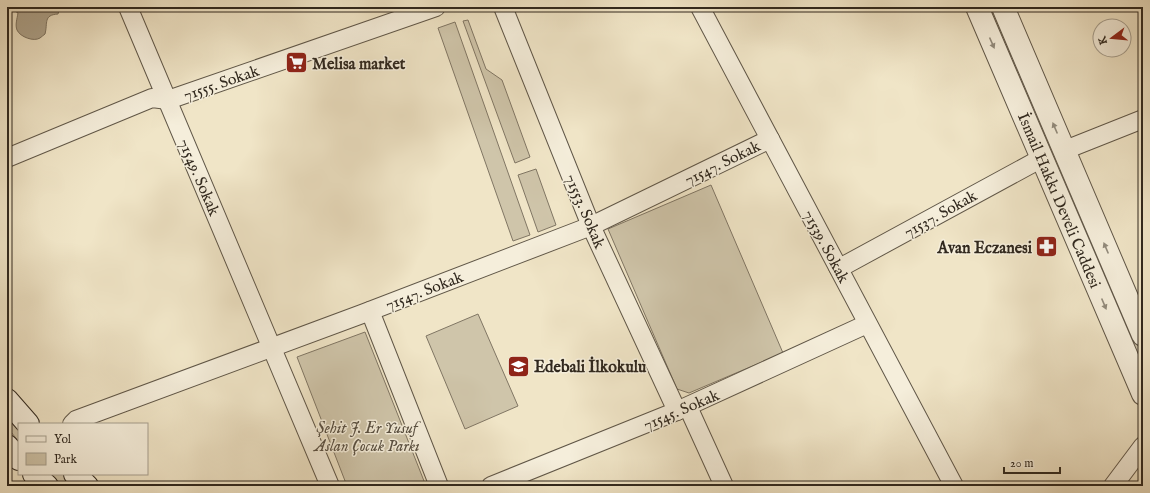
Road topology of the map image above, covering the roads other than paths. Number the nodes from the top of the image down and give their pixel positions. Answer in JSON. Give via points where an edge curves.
{"nodes":[{"id":1,"x":128,"y":7,"type":"edge"},
{"id":2,"x":436,"y":7,"type":"edge"},
{"id":3,"x":503,"y":7,"type":"edge"},
{"id":4,"x":700,"y":7,"type":"edge"},
{"id":5,"x":977,"y":7,"type":"edge"},
{"id":6,"x":1002,"y":7,"type":"edge"},
{"id":7,"x":168,"y":100,"type":"junction"},
{"id":8,"x":1143,"y":119,"type":"edge"},
{"id":9,"x":770,"y":139,"type":"junction"},
{"id":10,"x":1065,"y":150,"type":"junction"},
{"id":11,"x":7,"y":158,"type":"edge"},
{"id":12,"x":1042,"y":158,"type":"junction"},
{"id":13,"x":592,"y":226,"type":"junction"},
{"id":14,"x":838,"y":267,"type":"junction"},
{"id":15,"x":370,"y":311,"type":"junction"},
{"id":16,"x":867,"y":324,"type":"junction"},
{"id":17,"x":1143,"y":335,"type":"edge"},
{"id":18,"x":272,"y":347,"type":"junction"},
{"id":19,"x":1143,"y":394,"type":"edge"},
{"id":20,"x":7,"y":400,"type":"edge"},
{"id":21,"x":682,"y":409,"type":"junction"},
{"id":22,"x":27,"y":423,"type":"edge"},
{"id":23,"x":73,"y":423,"type":"edge"},
{"id":24,"x":7,"y":446,"type":"edge"},
{"id":25,"x":1143,"y":446,"type":"edge"},
{"id":26,"x":18,"y":458,"type":"edge"},
{"id":27,"x":35,"y":475,"type":"edge"},
{"id":28,"x":76,"y":475,"type":"edge"},
{"id":29,"x":47,"y":486,"type":"edge"},
{"id":30,"x":87,"y":486,"type":"edge"},
{"id":31,"x":330,"y":486,"type":"edge"},
{"id":32,"x":439,"y":486,"type":"edge"},
{"id":33,"x":491,"y":486,"type":"edge"},
{"id":34,"x":724,"y":486,"type":"edge"},
{"id":35,"x":954,"y":486,"type":"edge"},
{"id":36,"x":1113,"y":486,"type":"edge"}],
"edges":[{"from":1,"to":7,"type":"street","name":"71549. Sokak"},
{"from":2,"to":7,"type":"street","name":"71555. Sokak"},
{"from":3,"to":13,"type":"street","name":"71553. Sokak"},
{"from":4,"to":9,"type":"street","name":"71539. Sokak"},
{"from":5,"to":12,"type":"street","name":"İsmail Hakkı Develi Caddesi","one_way":true},
{"from":10,"to":6,"type":"street","name":"İsmail Hakkı Develi Caddesi","one_way":true},
{"from":7,"to":11,"type":"street","name":"71555. Sokak","via":[[152,98]]},
{"from":7,"to":18,"type":"street","name":"71549. Sokak"},
{"from":8,"to":10,"type":"street"},
{"from":9,"to":13,"type":"street","name":"71547. Sokak"},
{"from":9,"to":14,"type":"street","name":"71539. Sokak"},
{"from":17,"to":10,"type":"street","name":"İsmail Hakkı Develi Caddesi","one_way":true},
{"from":12,"to":14,"type":"street","name":"71537. Sokak"},
{"from":12,"to":19,"type":"street","name":"İsmail Hakkı Develi Caddesi","one_way":true},
{"from":13,"to":15,"type":"street","name":"71547. Sokak"},
{"from":13,"to":21,"type":"street","name":"71553. Sokak"},
{"from":14,"to":16,"type":"street","name":"71539. Sokak"},
{"from":15,"to":18,"type":"street","name":"71547. Sokak"},
{"from":15,"to":32,"type":"street"},
{"from":16,"to":21,"type":"street","name":"71545. Sokak"},
{"from":16,"to":35,"type":"street","name":"71539. Sokak"},
{"from":18,"to":23,"type":"street","name":"71547. Sokak"},
{"from":18,"to":31,"type":"street","name":"71549. Sokak"},
{"from":20,"to":22,"type":"street"},
{"from":21,"to":33,"type":"street","name":"71545. Sokak"},
{"from":21,"to":34,"type":"street","name":"71553. Sokak"},
{"from":24,"to":26,"type":"street"},
{"from":25,"to":36,"type":"street"},
{"from":27,"to":29,"type":"street"},
{"from":28,"to":30,"type":"street"}]}
